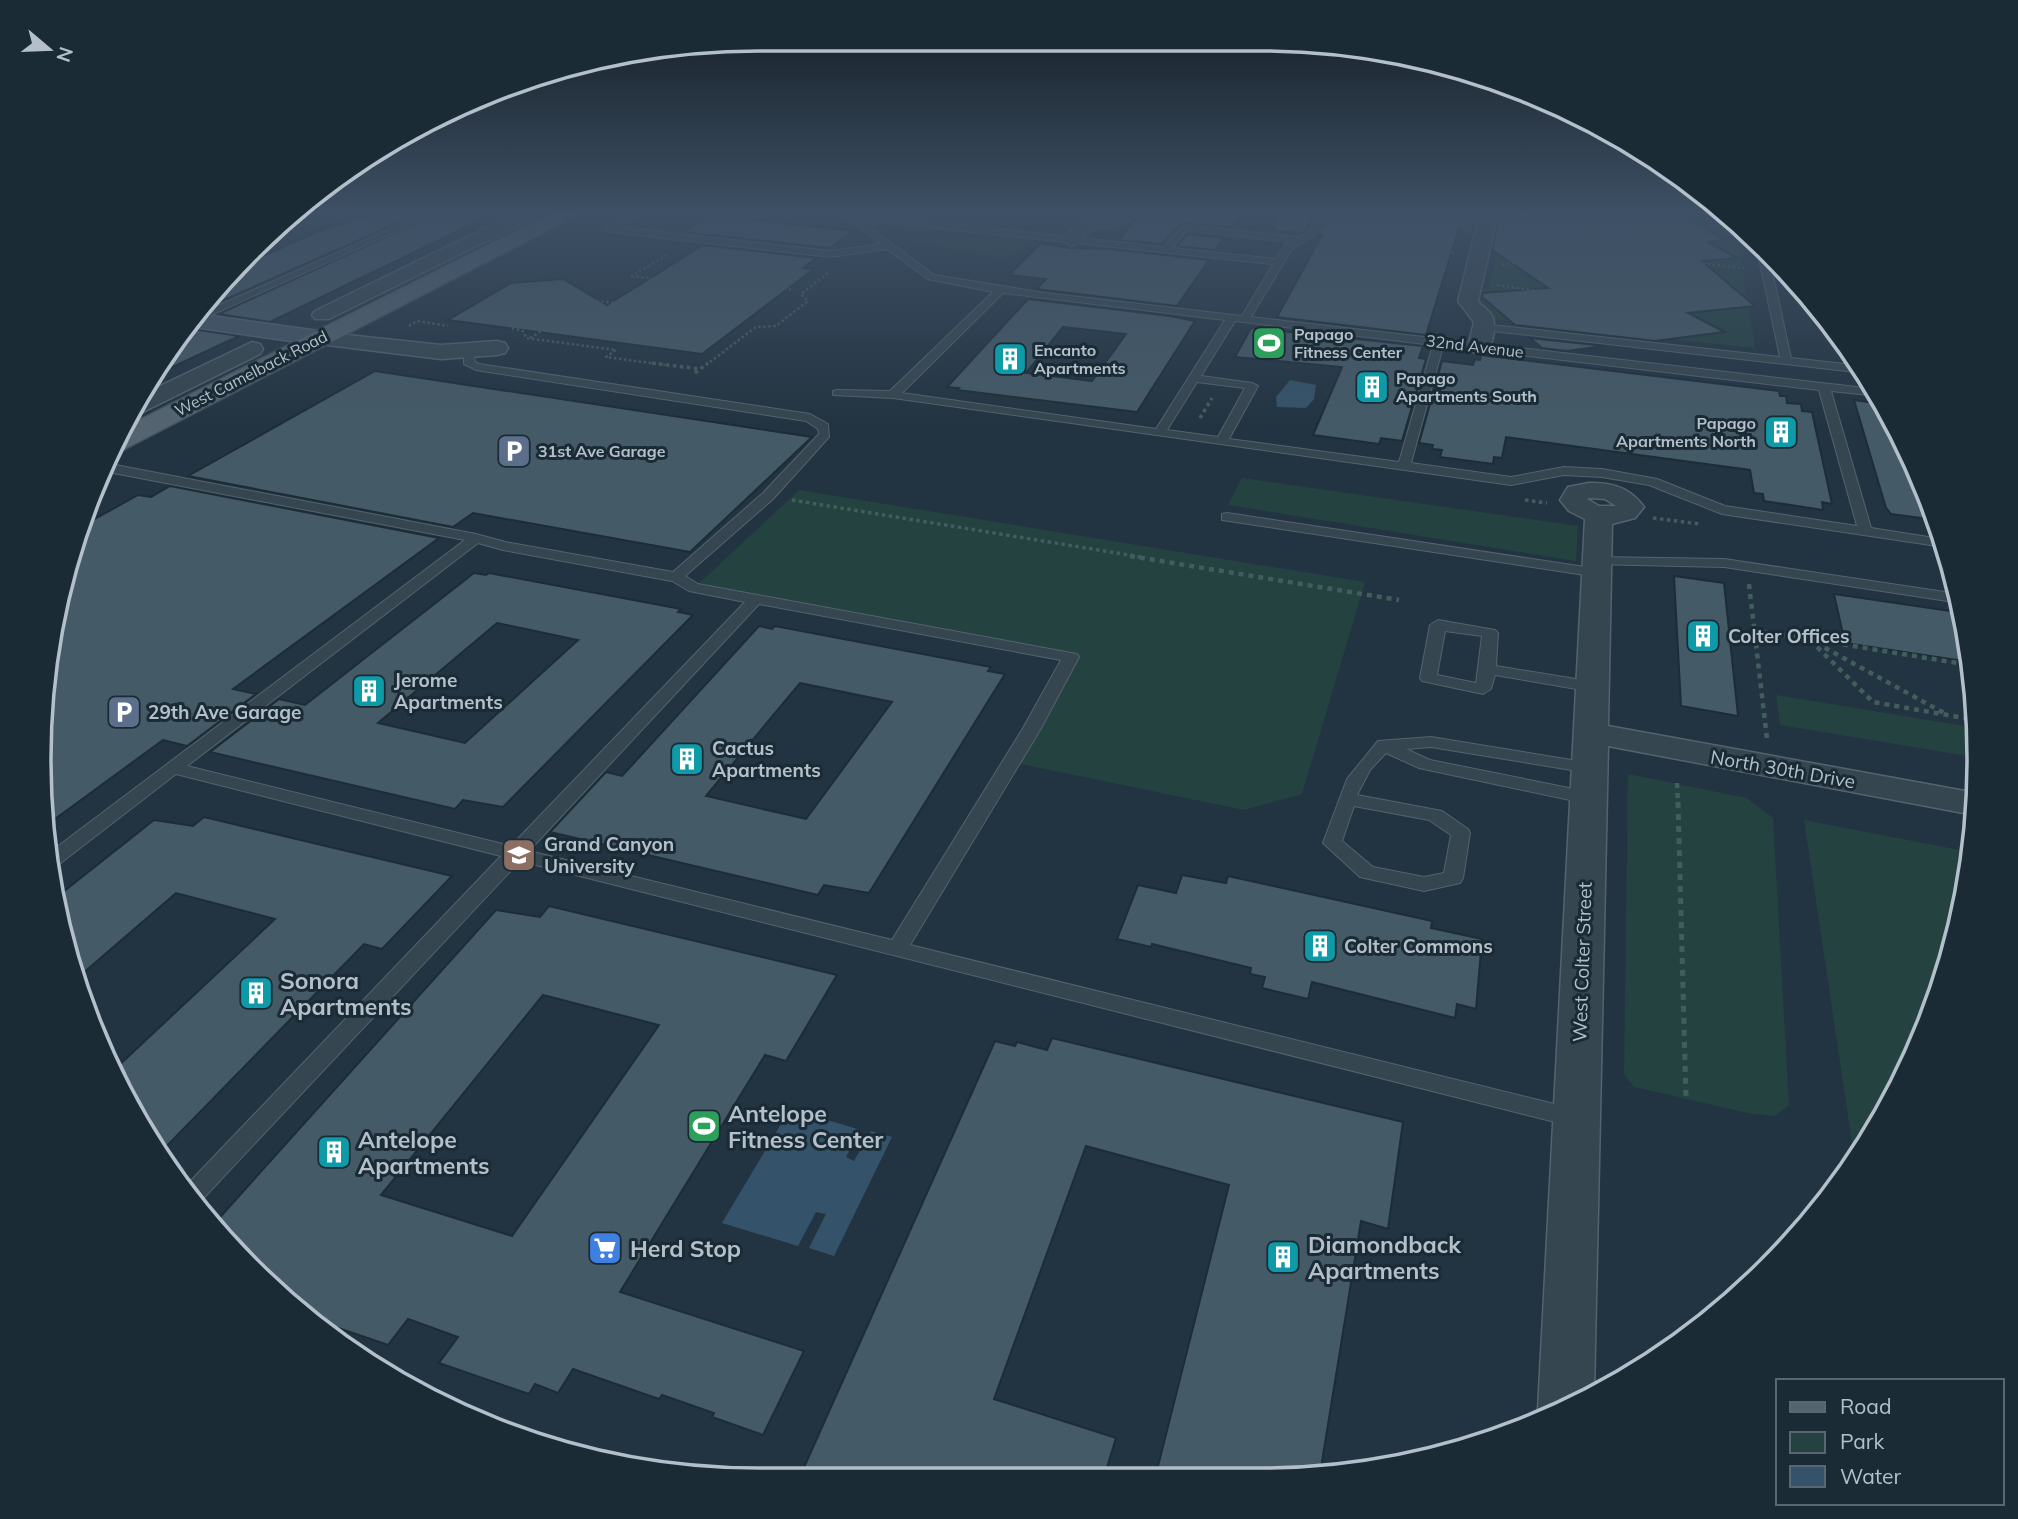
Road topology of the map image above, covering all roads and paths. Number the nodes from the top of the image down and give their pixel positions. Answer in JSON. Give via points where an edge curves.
{"nodes":[{"id":1,"x":274,"y":284,"type":"edge"},
{"id":2,"x":396,"y":284,"type":"edge"},
{"id":3,"x":416,"y":284,"type":"edge"},
{"id":4,"x":650,"y":284,"type":"edge"},
{"id":5,"x":695,"y":284,"type":"edge"},
{"id":6,"x":815,"y":284,"type":"edge"},
{"id":7,"x":968,"y":284,"type":"edge"},
{"id":8,"x":1267,"y":284,"type":"edge"},
{"id":9,"x":1473,"y":284,"type":"edge"},
{"id":10,"x":1490,"y":284,"type":"edge"},
{"id":11,"x":1647,"y":284,"type":"edge"},
{"id":12,"x":1770,"y":284,"type":"edge"},
{"id":13,"x":794,"y":290,"type":"dead end"},
{"id":14,"x":1000,"y":290,"type":"junction"},
{"id":15,"x":1620,"y":298,"type":"junction"},
{"id":16,"x":209,"y":313,"type":"edge"},
{"id":17,"x":1232,"y":317,"type":"junction"},
{"id":18,"x":1245,"y":319,"type":"junction"},
{"id":19,"x":202,"y":321,"type":"edge"},
{"id":20,"x":555,"y":323,"type":"junction"},
{"id":21,"x":321,"y":327,"type":"junction"},
{"id":22,"x":454,"y":327,"type":"dead end"},
{"id":23,"x":405,"y":328,"type":"dead end"},
{"id":24,"x":1481,"y":337,"type":"junction"},
{"id":25,"x":530,"y":338,"type":"junction"},
{"id":26,"x":1440,"y":342,"type":"junction"},
{"id":27,"x":1645,"y":345,"type":"junction"},
{"id":28,"x":497,"y":348,"type":"dead end"},
{"id":29,"x":252,"y":349,"type":"dead end"},
{"id":30,"x":468,"y":350,"type":"junction"},
{"id":31,"x":1786,"y":361,"type":"junction"},
{"id":32,"x":1849,"y":368,"type":"edge"},
{"id":33,"x":700,"y":369,"type":"junction"},
{"id":34,"x":695,"y":373,"type":"dead end"},
{"id":35,"x":1194,"y":378,"type":"junction"},
{"id":36,"x":1824,"y":387,"type":"junction"},
{"id":37,"x":1864,"y":392,"type":"edge"},
{"id":38,"x":837,"y":393,"type":"dead end"},
{"id":39,"x":893,"y":395,"type":"junction"},
{"id":40,"x":149,"y":400,"type":"edge"},
{"id":41,"x":1159,"y":433,"type":"junction"},
{"id":42,"x":130,"y":434,"type":"edge"},
{"id":43,"x":1222,"y":441,"type":"junction"},
{"id":44,"x":1404,"y":465,"type":"junction"},
{"id":45,"x":114,"y":469,"type":"edge"},
{"id":46,"x":768,"y":496,"type":"junction"},
{"id":47,"x":1599,"y":514,"type":"dead end"},
{"id":48,"x":1227,"y":517,"type":"dead end"},
{"id":49,"x":1865,"y":531,"type":"junction"},
{"id":50,"x":476,"y":538,"type":"junction"},
{"id":51,"x":1933,"y":541,"type":"edge"},
{"id":52,"x":1747,"y":566,"type":"junction"},
{"id":53,"x":1598,"y":567,"type":"junction"},
{"id":54,"x":676,"y":577,"type":"junction"},
{"id":55,"x":1948,"y":597,"type":"edge"},
{"id":56,"x":756,"y":599,"type":"junction"},
{"id":57,"x":1399,"y":600,"type":"dead end"},
{"id":58,"x":1754,"y":630,"type":"junction"},
{"id":59,"x":1809,"y":639,"type":"junction"},
{"id":60,"x":1960,"y":664,"type":"edge"},
{"id":61,"x":1488,"y":669,"type":"junction"},
{"id":62,"x":1594,"y":687,"type":"junction"},
{"id":63,"x":1947,"y":715,"type":"junction"},
{"id":64,"x":1966,"y":718,"type":"edge"},
{"id":65,"x":1384,"y":745,"type":"junction"},
{"id":66,"x":1590,"y":766,"type":"junction"},
{"id":67,"x":1771,"y":767,"type":"junction"},
{"id":68,"x":176,"y":769,"type":"junction"},
{"id":69,"x":1677,"y":783,"type":"dead end"},
{"id":70,"x":1347,"y":799,"type":"junction"},
{"id":71,"x":1966,"y":802,"type":"edge"},
{"id":72,"x":514,"y":853,"type":"junction"},
{"id":73,"x":58,"y":856,"type":"edge"},
{"id":74,"x":897,"y":949,"type":"junction"},
{"id":75,"x":1686,"y":1099,"type":"dead end"},
{"id":76,"x":1575,"y":1118,"type":"junction"},
{"id":77,"x":197,"y":1191,"type":"edge"},
{"id":78,"x":1566,"y":1398,"type":"edge"}],
"edges":[{"from":1,"to":16,"type":"lane"},
{"from":2,"to":21,"type":"street","name":"West Camelback Road"},
{"from":3,"to":21,"type":"main road","name":"West Camelback Road"},
{"from":4,"to":20,"type":"path","via":[[619,304],[588,301],[571,311],[569,319]]},
{"from":5,"to":13,"type":"path"},
{"from":6,"to":33,"type":"path","via":[[801,294],[808,301],[776,326],[756,327]]},
{"from":7,"to":14,"type":"lane","name":"32nd Avenue"},
{"from":8,"to":18,"type":"lane"},
{"from":9,"to":24,"type":"street","via":[[1468,302],[1482,316]]},
{"from":10,"to":15,"type":"path"},
{"from":11,"to":15,"type":"path","via":[[1650,293],[1645,296]]},
{"from":12,"to":31,"type":"lane"},
{"from":14,"to":17,"type":"lane","name":"32nd Avenue"},
{"from":14,"to":39,"type":"lane"},
{"from":15,"to":27,"type":"path","via":[[1645,330]]},
{"from":17,"to":18,"type":"lane","name":"32nd Avenue"},
{"from":17,"to":35,"type":"lane"},
{"from":18,"to":26,"type":"lane","name":"32nd Avenue"},
{"from":19,"to":21,"type":"street"},
{"from":20,"to":25,"type":"path"},
{"from":20,"to":25,"type":"path","via":[[526,319],[509,328]]},
{"from":21,"to":30,"type":"street","via":[[441,352]]},
{"from":21,"to":42,"type":"main road","name":"West Camelback Road"},
{"from":22,"to":23,"type":"path","via":[[417,321]]},
{"from":24,"to":26,"type":"lane","name":"32nd Avenue"},
{"from":24,"to":27,"type":"lane"},
{"from":24,"to":36,"type":"lane","name":"32nd Avenue"},
{"from":25,"to":33,"type":"path","via":[[616,350],[606,357]]},
{"from":26,"to":44,"type":"lane"},
{"from":27,"to":31,"type":"lane"},
{"from":28,"to":30,"type":"street"},
{"from":29,"to":40,"type":"street","name":"West Camelback Road"},
{"from":30,"to":46,"type":"lane","via":[[470,363],[485,369],[798,415],[820,423],[825,434]]},
{"from":31,"to":32,"type":"lane"},
{"from":33,"to":34,"type":"path"},
{"from":35,"to":41,"type":"lane"},
{"from":35,"to":43,"type":"lane","via":[[1252,386]]},
{"from":36,"to":37,"type":"lane","name":"32nd Avenue"},
{"from":36,"to":49,"type":"lane"},
{"from":38,"to":39,"type":"lane"},
{"from":39,"to":41,"type":"lane"},
{"from":41,"to":43,"type":"lane"},
{"from":43,"to":44,"type":"lane"},
{"from":44,"to":49,"type":"lane","via":[[1511,481],[1564,471],[1611,474],[1652,482],[1723,510]]},
{"from":45,"to":50,"type":"lane"},
{"from":46,"to":54,"type":"lane"},
{"from":46,"to":57,"type":"path"},
{"from":47,"to":53,"type":"street","name":"West Colter Street"},
{"from":48,"to":53,"type":"lane"},
{"from":49,"to":51,"type":"lane"},
{"from":50,"to":54,"type":"lane"},
{"from":50,"to":68,"type":"lane"},
{"from":52,"to":53,"type":"lane"},
{"from":52,"to":55,"type":"lane"},
{"from":52,"to":58,"type":"path"},
{"from":53,"to":62,"type":"street","name":"West Colter Street"},
{"from":54,"to":56,"type":"lane","via":[[694,588]]},
{"from":56,"to":72,"type":"lane"},
{"from":56,"to":74,"type":"lane","via":[[1070,657],[1031,730]]},
{"from":58,"to":59,"type":"path"},
{"from":58,"to":67,"type":"path"},
{"from":59,"to":60,"type":"path"},
{"from":59,"to":63,"type":"path"},
{"from":59,"to":63,"type":"path","via":[[1873,702]]},
{"from":61,"to":61,"type":"lane","via":[[1483,689],[1428,678],[1438,625],[1490,633]]},
{"from":61,"to":62,"type":"lane"},
{"from":62,"to":66,"type":"street","name":"West Colter Street"},
{"from":63,"to":64,"type":"path"},
{"from":65,"to":66,"type":"lane","via":[[1431,742]]},
{"from":65,"to":66,"type":"lane","via":[[1425,764]]},
{"from":65,"to":70,"type":"lane","via":[[1367,760]]},
{"from":66,"to":67,"type":"street","name":"North 30th Drive"},
{"from":66,"to":76,"type":"street","name":"West Colter Street"},
{"from":67,"to":71,"type":"street","name":"North 30th Drive"},
{"from":68,"to":72,"type":"lane"},
{"from":68,"to":73,"type":"lane"},
{"from":69,"to":75,"type":"path"},
{"from":70,"to":70,"type":"lane","via":[[1332,843],[1367,872],[1424,884],[1453,878],[1461,832],[1434,815]]},
{"from":72,"to":74,"type":"lane"},
{"from":72,"to":77,"type":"lane"},
{"from":74,"to":76,"type":"lane"},
{"from":76,"to":78,"type":"street","name":"West Colter Street"}]}
